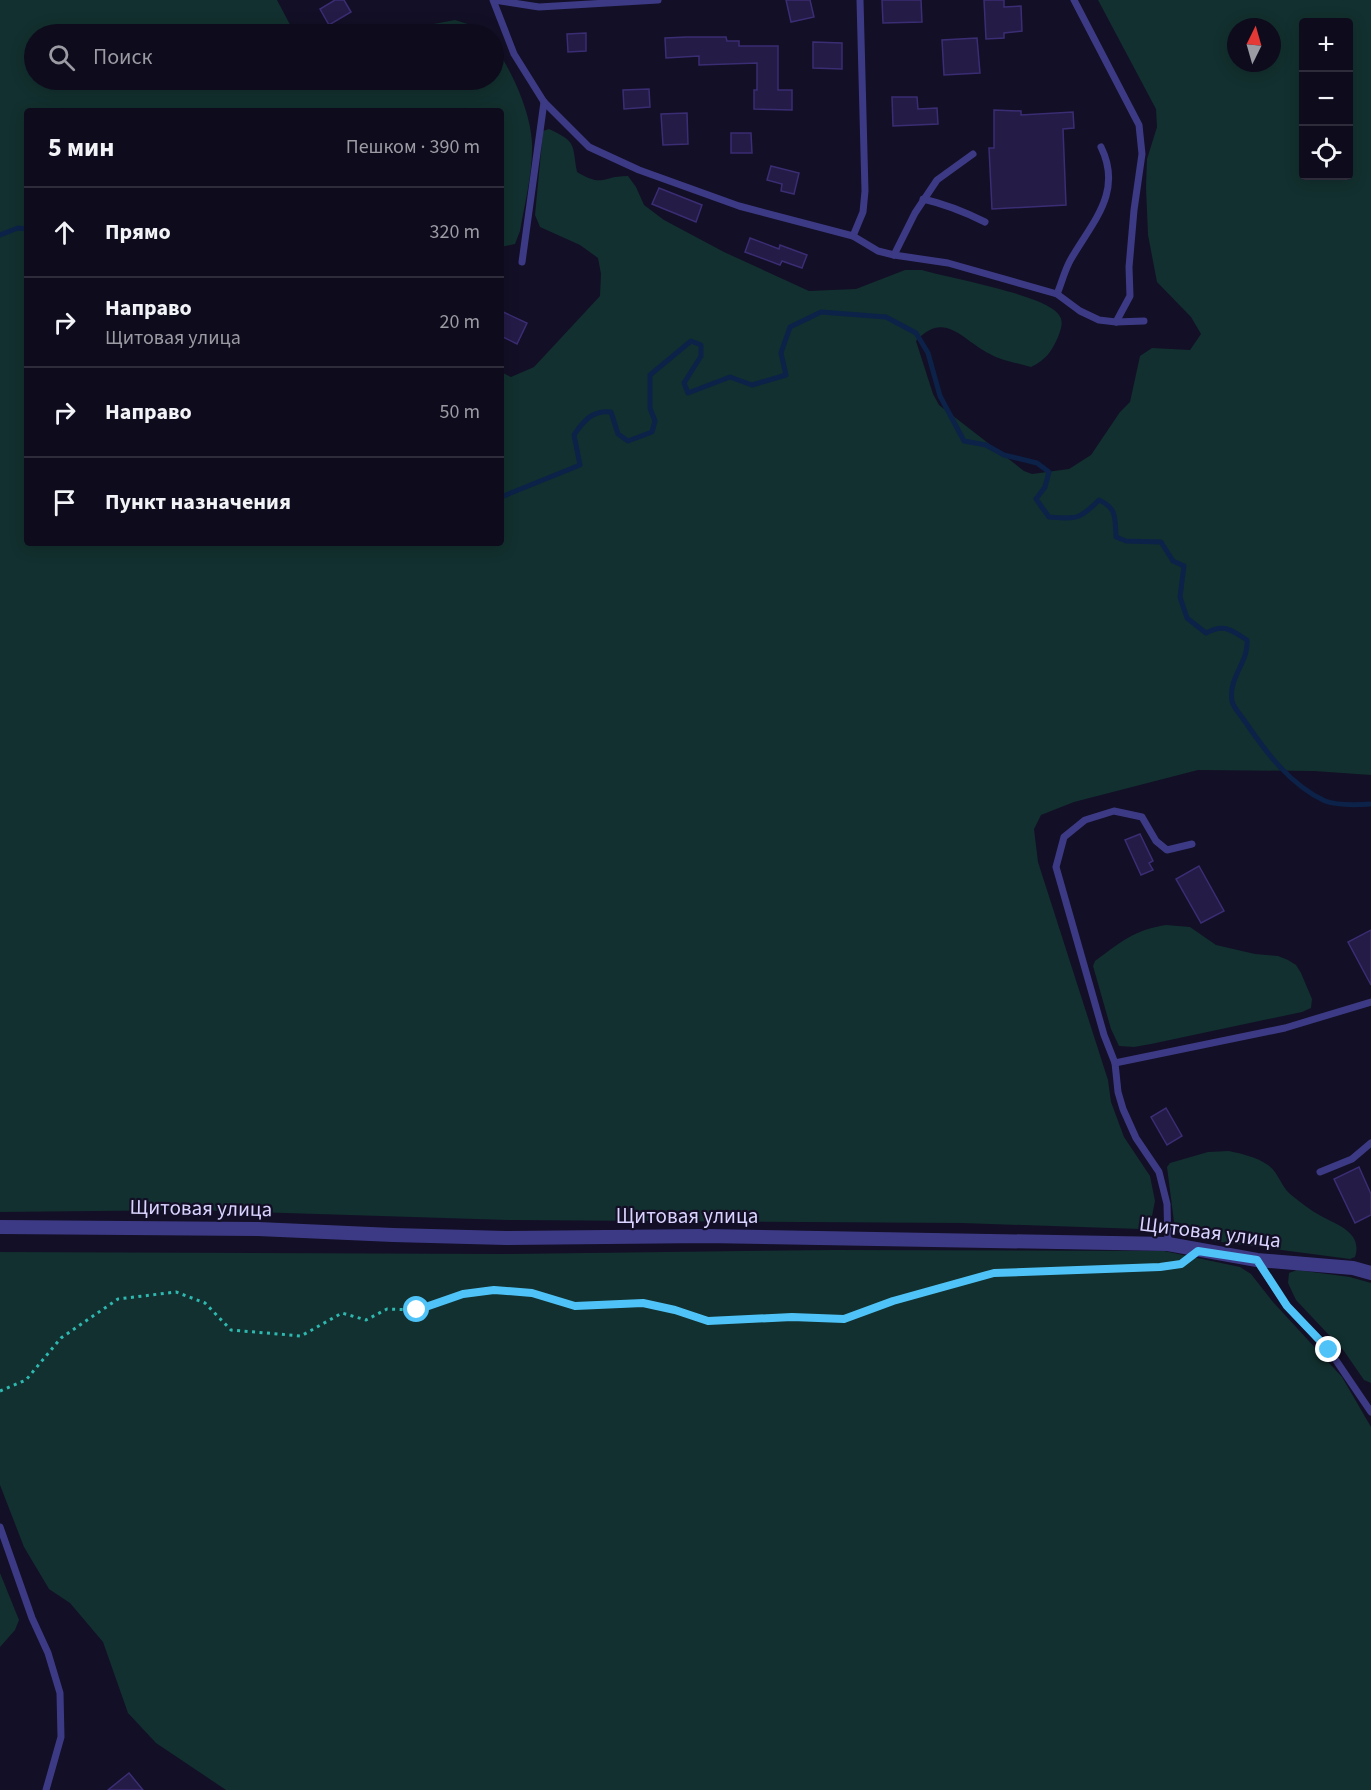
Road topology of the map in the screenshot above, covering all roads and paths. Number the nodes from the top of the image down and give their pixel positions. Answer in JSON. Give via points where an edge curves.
{"nodes":[{"id":1,"x":494,"y":0,"type":"edge"},
{"id":2,"x":658,"y":0,"type":"edge"},
{"id":3,"x":860,"y":0,"type":"edge"},
{"id":4,"x":1074,"y":0,"type":"edge"},
{"id":5,"x":503,"y":24,"type":"edge"},
{"id":6,"x":504,"y":27,"type":"edge"},
{"id":7,"x":544,"y":102,"type":"junction"},
{"id":8,"x":1101,"y":147,"type":"dead end"},
{"id":9,"x":973,"y":154,"type":"dead end"},
{"id":10,"x":923,"y":199,"type":"junction"},
{"id":11,"x":985,"y":222,"type":"dead end"},
{"id":12,"x":854,"y":236,"type":"junction"},
{"id":13,"x":894,"y":255,"type":"junction"},
{"id":14,"x":522,"y":262,"type":"dead end"},
{"id":15,"x":1057,"y":294,"type":"junction"},
{"id":16,"x":1144,"y":321,"type":"dead end"},
{"id":17,"x":1116,"y":322,"type":"junction"},
{"id":18,"x":1192,"y":844,"type":"dead end"},
{"id":19,"x":1371,"y":1002,"type":"edge"},
{"id":20,"x":1115,"y":1063,"type":"junction"},
{"id":21,"x":1371,"y":1143,"type":"edge"},
{"id":22,"x":1320,"y":1172,"type":"dead end"},
{"id":23,"x":0,"y":1227,"type":"edge"},
{"id":24,"x":1168,"y":1244,"type":"junction"},
{"id":25,"x":1198,"y":1251,"type":"junction"},
{"id":26,"x":1257,"y":1260,"type":"junction"},
{"id":27,"x":1371,"y":1273,"type":"edge"},
{"id":28,"x":0,"y":1391,"type":"edge"},
{"id":29,"x":1371,"y":1412,"type":"edge"},
{"id":30,"x":0,"y":1527,"type":"edge"},
{"id":31,"x":46,"y":1790,"type":"edge"}],
"edges":[{"from":1,"to":2,"type":"lane","via":[[539,7]]},
{"from":1,"to":5,"type":"lane"},
{"from":3,"to":12,"type":"lane","via":[[865,191],[863,212]]},
{"from":4,"to":17,"type":"lane","via":[[1139,125],[1142,154],[1129,267],[1130,296]]},
{"from":6,"to":7,"type":"lane","via":[[514,54]]},
{"from":7,"to":12,"type":"lane","via":[[589,147],[639,170],[739,206]]},
{"from":7,"to":14,"type":"lane"},
{"from":8,"to":15,"type":"lane","via":[[1110,179],[1107,195],[1070,260]]},
{"from":9,"to":10,"type":"lane","via":[[938,180]]},
{"from":10,"to":11,"type":"lane"},
{"from":10,"to":13,"type":"lane"},
{"from":12,"to":13,"type":"lane"},
{"from":13,"to":15,"type":"lane","via":[[948,263]]},
{"from":15,"to":17,"type":"lane","via":[[1080,311],[1099,320]]},
{"from":16,"to":17,"type":"lane"},
{"from":18,"to":20,"type":"lane","via":[[1167,850],[1142,817],[1114,811],[1085,820],[1064,837],[1056,867]]},
{"from":19,"to":20,"type":"lane","via":[[1285,1028]]},
{"from":20,"to":24,"type":"lane","via":[[1123,1109],[1136,1138],[1159,1172],[1167,1204]]},
{"from":21,"to":22,"type":"lane","via":[[1352,1159]]},
{"from":23,"to":24,"type":"street","name":"Щитовая улица","via":[[258,1228],[506,1238],[706,1236]]},
{"from":24,"to":25,"type":"street","name":"Щитовая улица"},
{"from":25,"to":26,"type":"street","name":"Щитовая улица"},
{"from":25,"to":28,"type":"path","via":[[1181,1264],[1160,1267],[994,1273],[844,1319],[708,1321],[643,1303],[575,1306],[532,1293],[494,1290],[463,1294],[417,1310],[387,1309],[366,1320],[342,1313],[301,1336],[231,1330],[204,1303],[176,1292],[118,1299],[61,1338],[27,1380]]},
{"from":26,"to":27,"type":"street","name":"Щитовая улица"},
{"from":26,"to":29,"type":"lane","via":[[1287,1306],[1329,1350]]},
{"from":30,"to":31,"type":"lane","via":[[60,1693],[62,1737]]}]}
